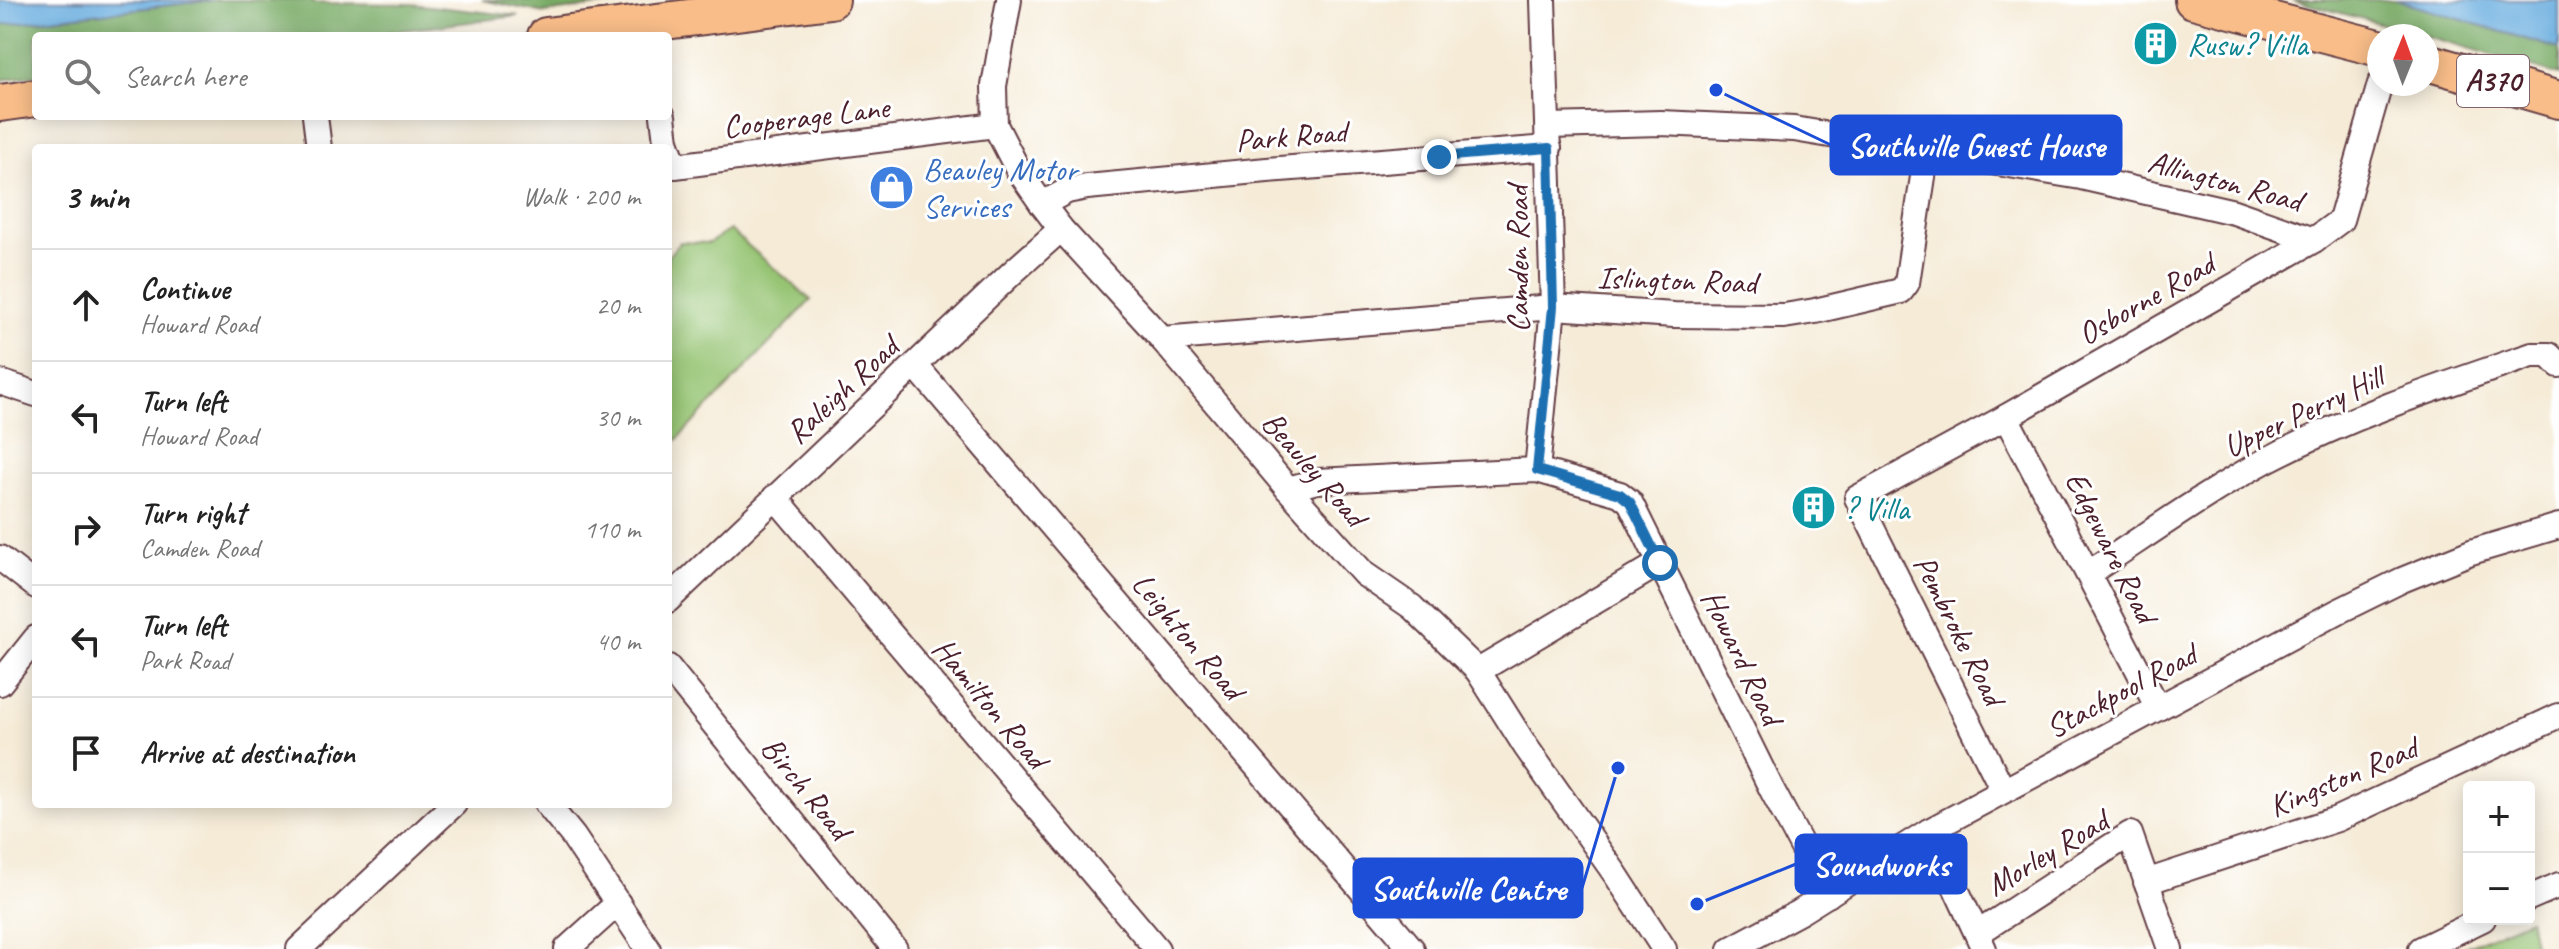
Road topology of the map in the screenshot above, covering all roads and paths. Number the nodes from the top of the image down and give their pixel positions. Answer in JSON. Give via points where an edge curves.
{"nodes":[{"id":1,"x":831,"y":0,"type":"edge"},
{"id":2,"x":1009,"y":0,"type":"edge"},
{"id":3,"x":1543,"y":0,"type":"edge"},
{"id":4,"x":2193,"y":0,"type":"edge"},
{"id":5,"x":652,"y":29,"type":"edge"},
{"id":6,"x":607,"y":32,"type":"edge"},
{"id":7,"x":2367,"y":45,"type":"edge"},
{"id":8,"x":2439,"y":65,"type":"edge"},
{"id":9,"x":2377,"y":96,"type":"edge"},
{"id":10,"x":32,"y":99,"type":"edge"},
{"id":11,"x":2559,"y":100,"type":"edge"},
{"id":12,"x":0,"y":103,"type":"edge"},
{"id":13,"x":316,"y":120,"type":"edge"},
{"id":14,"x":663,"y":120,"type":"edge"},
{"id":15,"x":995,"y":125,"type":"junction"},
{"id":16,"x":1548,"y":137,"type":"junction"},
{"id":17,"x":318,"y":144,"type":"edge"},
{"id":18,"x":667,"y":144,"type":"edge"},
{"id":19,"x":1927,"y":150,"type":"junction"},
{"id":20,"x":672,"y":158,"type":"edge"},
{"id":21,"x":1042,"y":204,"type":"junction"},
{"id":22,"x":1061,"y":229,"type":"junction"},
{"id":23,"x":2314,"y":240,"type":"junction"},
{"id":24,"x":1553,"y":307,"type":"junction"},
{"id":25,"x":1162,"y":339,"type":"junction"},
{"id":26,"x":915,"y":365,"type":"junction"},
{"id":27,"x":2559,"y":365,"type":"edge"},
{"id":28,"x":0,"y":382,"type":"edge"},
{"id":29,"x":32,"y":393,"type":"edge"},
{"id":30,"x":2006,"y":417,"type":"junction"},
{"id":31,"x":1537,"y":470,"type":"junction"},
{"id":32,"x":1288,"y":489,"type":"junction"},
{"id":33,"x":775,"y":497,"type":"junction"},
{"id":34,"x":1857,"y":498,"type":"joint"},
{"id":35,"x":2559,"y":526,"type":"edge"},
{"id":36,"x":0,"y":558,"type":"edge"},
{"id":37,"x":1660,"y":563,"type":"junction"},
{"id":38,"x":2089,"y":573,"type":"junction"},
{"id":39,"x":32,"y":583,"type":"edge"},
{"id":40,"x":672,"y":596,"type":"edge"},
{"id":41,"x":32,"y":643,"type":"edge"},
{"id":42,"x":1478,"y":671,"type":"junction"},
{"id":43,"x":672,"y":672,"type":"edge"},
{"id":44,"x":0,"y":683,"type":"edge"},
{"id":45,"x":2158,"y":708,"type":"junction"},
{"id":46,"x":2559,"y":716,"type":"edge"},
{"id":47,"x":2003,"y":790,"type":"junction"},
{"id":48,"x":450,"y":808,"type":"edge"},
{"id":49,"x":550,"y":808,"type":"edge"},
{"id":50,"x":1929,"y":831,"type":"junction"},
{"id":51,"x":2146,"y":882,"type":"junction"},
{"id":52,"x":2559,"y":885,"type":"edge"},
{"id":53,"x":1828,"y":895,"type":"junction"},
{"id":54,"x":2535,"y":895,"type":"edge"},
{"id":55,"x":618,"y":903,"type":"junction"},
{"id":56,"x":2471,"y":925,"type":"edge"},
{"id":57,"x":1981,"y":941,"type":"edge"},
{"id":58,"x":299,"y":949,"type":"edge"},
{"id":59,"x":567,"y":949,"type":"edge"},
{"id":60,"x":648,"y":949,"type":"edge"},
{"id":61,"x":895,"y":949,"type":"edge"},
{"id":62,"x":1157,"y":949,"type":"edge"},
{"id":63,"x":1412,"y":949,"type":"edge"},
{"id":64,"x":1664,"y":949,"type":"edge"},
{"id":65,"x":1731,"y":949,"type":"edge"},
{"id":66,"x":2170,"y":949,"type":"edge"},
{"id":67,"x":2421,"y":949,"type":"edge"}],
"edges":[{"from":1,"to":5,"type":"highway"},
{"from":2,"to":15,"type":"street","name":"Beauley Road","via":[[994,86]]},
{"from":3,"to":16,"type":"street","name":"Camden Road"},
{"from":4,"to":7,"type":"highway"},
{"from":5,"to":6,"type":"highway"},
{"from":8,"to":11,"type":"highway","number":"A370"},
{"from":9,"to":23,"type":"street","name":"Osborne Road","via":[[2341,220]]},
{"from":10,"to":12,"type":"highway"},
{"from":13,"to":17,"type":"street"},
{"from":14,"to":18,"type":"street","name":"Cooperage Lane"},
{"from":15,"to":20,"type":"street","name":"Cooperage Lane","via":[[675,166]]},
{"from":15,"to":21,"type":"street","name":"Beauley Road"},
{"from":16,"to":19,"type":"street","name":"Allington Road","via":[[1661,123],[1794,129]]},
{"from":16,"to":21,"type":"street","name":"Park Road","via":[[1087,187]]},
{"from":16,"to":24,"type":"street","name":"Camden Road"},
{"from":19,"to":23,"type":"street","name":"Allington Road","via":[[2081,177],[2234,212]]},
{"from":19,"to":24,"type":"street","name":"Islington Road","via":[[1907,283],[1901,291],[1784,316]]},
{"from":21,"to":22,"type":"street","name":"Beauley Road"},
{"from":22,"to":25,"type":"street","name":"Beauley Road"},
{"from":22,"to":26,"type":"street","name":"Raleigh Road"},
{"from":23,"to":30,"type":"street","name":"Osborne Road"},
{"from":24,"to":25,"type":"street","name":"Islington Road"},
{"from":24,"to":31,"type":"street","name":"Camden Road"},
{"from":25,"to":32,"type":"street","name":"Beauley Road"},
{"from":26,"to":33,"type":"street","name":"Raleigh Road"},
{"from":26,"to":63,"type":"street","name":"Leighton Road"},
{"from":27,"to":38,"type":"street","name":"Upper Perry Hill","via":[[2549,355],[2532,355],[2347,421],[2226,484]]},
{"from":28,"to":29,"type":"street"},
{"from":30,"to":34,"type":"street","name":"Osborne Road"},
{"from":30,"to":38,"type":"street","name":"Edgeware Road"},
{"from":31,"to":32,"type":"street","name":"Howard Road","via":[[1317,481]]},
{"from":31,"to":37,"type":"street","name":"Howard Road","via":[[1620,494],[1630,502]]},
{"from":32,"to":42,"type":"street","name":"Beauley Road","via":[[1364,574],[1412,607]]},
{"from":33,"to":40,"type":"street","name":"Raleigh Road"},
{"from":33,"to":62,"type":"street","name":"Hamilton Road"},
{"from":34,"to":47,"type":"street","name":"Pembroke Road"},
{"from":35,"to":45,"type":"street","name":"Stackpool Road","via":[[2471,552],[2402,580]]},
{"from":36,"to":39,"type":"street"},
{"from":37,"to":42,"type":"street"},
{"from":37,"to":53,"type":"street","name":"Howard Road"},
{"from":38,"to":45,"type":"street","name":"Edgeware Road"},
{"from":41,"to":44,"type":"street"},
{"from":42,"to":64,"type":"street","name":"Beauley Road"},
{"from":43,"to":61,"type":"street","name":"Birch Road"},
{"from":45,"to":47,"type":"street","name":"Stackpool Road"},
{"from":46,"to":51,"type":"street","name":"Kingston Road","via":[[2337,819]]},
{"from":47,"to":50,"type":"street","name":"Stackpool Road"},
{"from":48,"to":58,"type":"street"},
{"from":49,"to":55,"type":"street"},
{"from":50,"to":53,"type":"street","name":"Stackpool Road"},
{"from":50,"to":57,"type":"street"},
{"from":51,"to":57,"type":"street","name":"Morley Road","via":[[2130,834]]},
{"from":51,"to":66,"type":"street","name":"Morley Road"},
{"from":52,"to":54,"type":"street"},
{"from":53,"to":65,"type":"street","name":"Stackpool Road"},
{"from":55,"to":59,"type":"street"},
{"from":55,"to":60,"type":"street"},
{"from":56,"to":67,"type":"street"}]}
